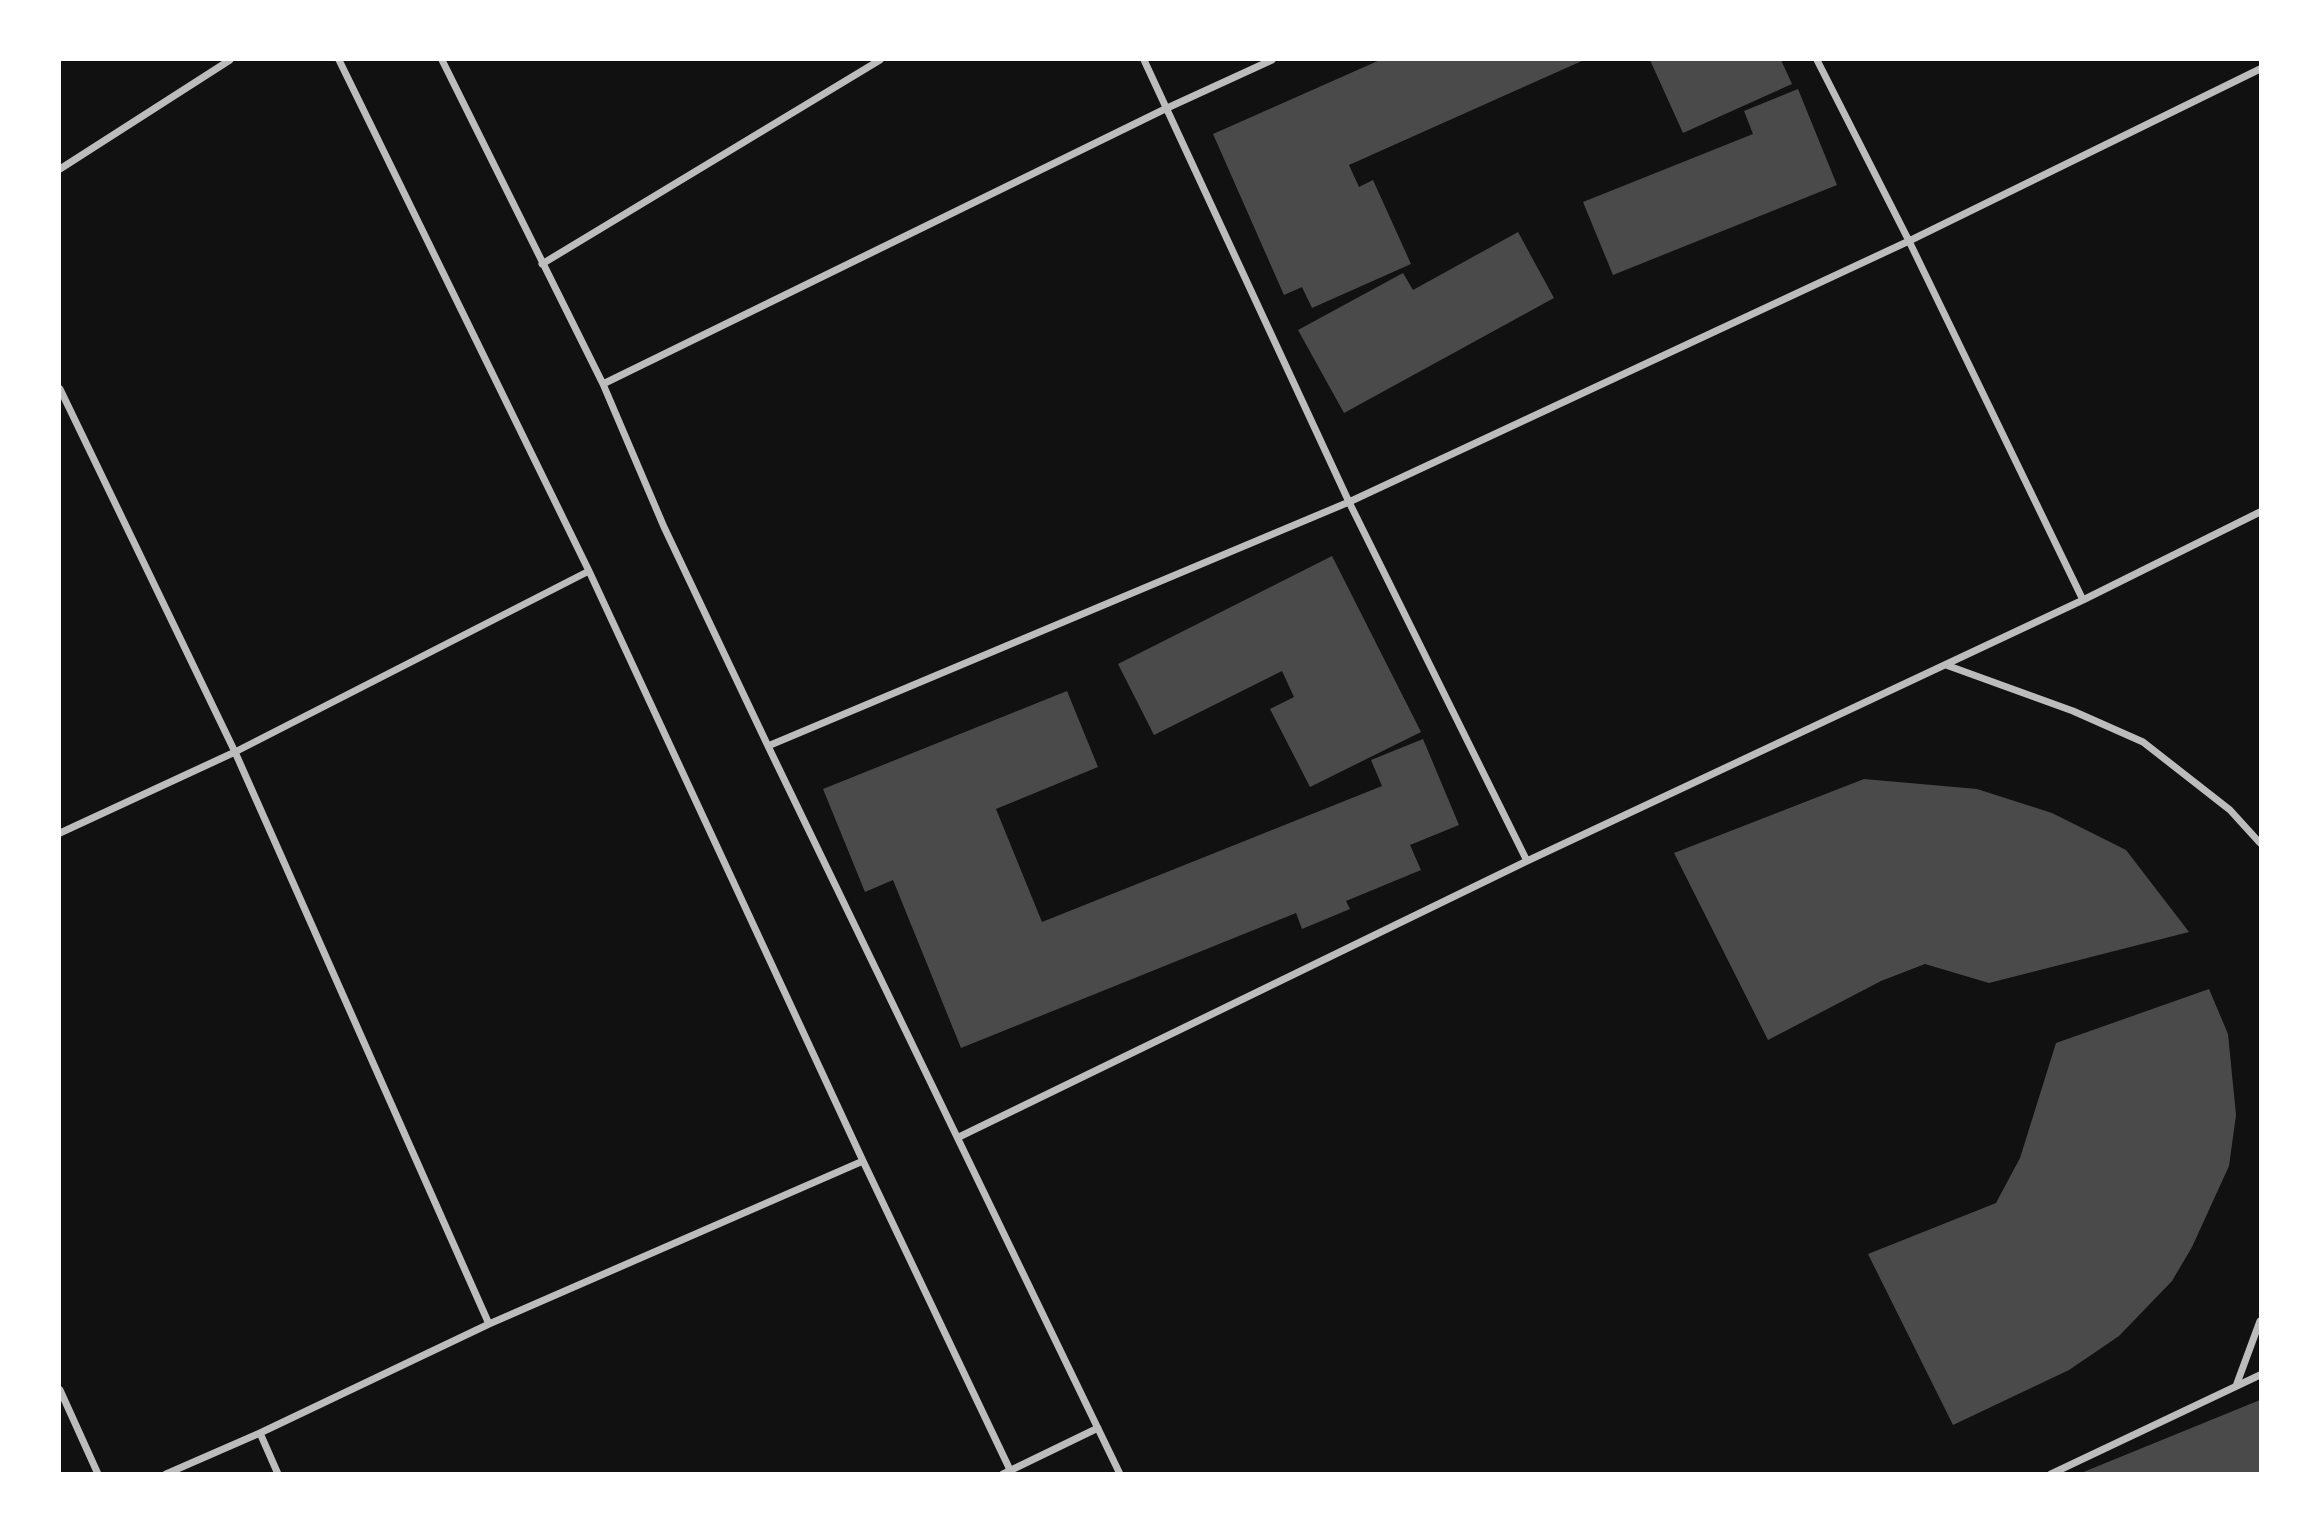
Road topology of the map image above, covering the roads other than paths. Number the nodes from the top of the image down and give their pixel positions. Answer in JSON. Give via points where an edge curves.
{"nodes":[{"id":1,"x":230,"y":60,"type":"edge"},
{"id":2,"x":339,"y":60,"type":"edge"},
{"id":3,"x":442,"y":60,"type":"edge"},
{"id":4,"x":880,"y":60,"type":"edge"},
{"id":5,"x":1144,"y":60,"type":"edge"},
{"id":6,"x":1272,"y":60,"type":"edge"},
{"id":7,"x":1817,"y":60,"type":"edge"},
{"id":8,"x":2260,"y":69,"type":"edge"},
{"id":9,"x":1166,"y":109,"type":"junction"},
{"id":10,"x":60,"y":169,"type":"edge"},
{"id":11,"x":1909,"y":241,"type":"junction"},
{"id":12,"x":542,"y":264,"type":"junction"},
{"id":13,"x":603,"y":384,"type":"junction"},
{"id":14,"x":60,"y":389,"type":"edge"},
{"id":15,"x":1349,"y":502,"type":"junction"},
{"id":16,"x":2260,"y":512,"type":"edge"},
{"id":17,"x":589,"y":571,"type":"junction"},
{"id":18,"x":2083,"y":600,"type":"junction"},
{"id":19,"x":1946,"y":664,"type":"junction"},
{"id":20,"x":768,"y":746,"type":"junction"},
{"id":21,"x":235,"y":752,"type":"junction"},
{"id":22,"x":60,"y":833,"type":"edge"},
{"id":23,"x":2260,"y":843,"type":"edge"},
{"id":24,"x":1527,"y":860,"type":"junction"},
{"id":25,"x":959,"y":1137,"type":"junction"},
{"id":26,"x":863,"y":1161,"type":"junction"},
{"id":27,"x":2260,"y":1321,"type":"edge"},
{"id":28,"x":489,"y":1324,"type":"junction"},
{"id":29,"x":2260,"y":1375,"type":"edge"},
{"id":30,"x":2236,"y":1387,"type":"junction"},
{"id":31,"x":60,"y":1390,"type":"edge"},
{"id":32,"x":1098,"y":1428,"type":"junction"},
{"id":33,"x":260,"y":1433,"type":"junction"},
{"id":34,"x":1008,"y":1472,"type":"edge"},
{"id":35,"x":98,"y":1474,"type":"edge"},
{"id":36,"x":166,"y":1474,"type":"edge"},
{"id":37,"x":278,"y":1474,"type":"edge"},
{"id":38,"x":1119,"y":1474,"type":"edge"},
{"id":39,"x":2051,"y":1474,"type":"edge"}],
"edges":[{"from":1,"to":10,"type":"street"},
{"from":2,"to":17,"type":"street"},
{"from":3,"to":12,"type":"street"},
{"from":4,"to":12,"type":"street"},
{"from":5,"to":9,"type":"street"},
{"from":6,"to":9,"type":"street"},
{"from":7,"to":11,"type":"street"},
{"from":8,"to":11,"type":"street"},
{"from":9,"to":13,"type":"street"},
{"from":9,"to":15,"type":"street"},
{"from":11,"to":15,"type":"street"},
{"from":11,"to":18,"type":"street"},
{"from":12,"to":13,"type":"street"},
{"from":13,"to":20,"type":"street","via":[[664,527]]},
{"from":14,"to":21,"type":"street"},
{"from":15,"to":20,"type":"street"},
{"from":15,"to":24,"type":"street"},
{"from":16,"to":18,"type":"street"},
{"from":17,"to":21,"type":"street"},
{"from":17,"to":26,"type":"street"},
{"from":18,"to":19,"type":"street"},
{"from":19,"to":23,"type":"street","via":[[2143,742],[2230,810]]},
{"from":19,"to":24,"type":"street"},
{"from":20,"to":25,"type":"street"},
{"from":21,"to":22,"type":"street"},
{"from":21,"to":28,"type":"street"},
{"from":24,"to":25,"type":"street"},
{"from":25,"to":32,"type":"street"},
{"from":26,"to":28,"type":"street"},
{"from":26,"to":34,"type":"street"},
{"from":27,"to":30,"type":"street"},
{"from":28,"to":33,"type":"street"},
{"from":29,"to":30,"type":"street"},
{"from":30,"to":39,"type":"street"},
{"from":31,"to":35,"type":"street"},
{"from":32,"to":34,"type":"street"},
{"from":32,"to":38,"type":"street"},
{"from":33,"to":36,"type":"street"},
{"from":33,"to":37,"type":"street"}]}
